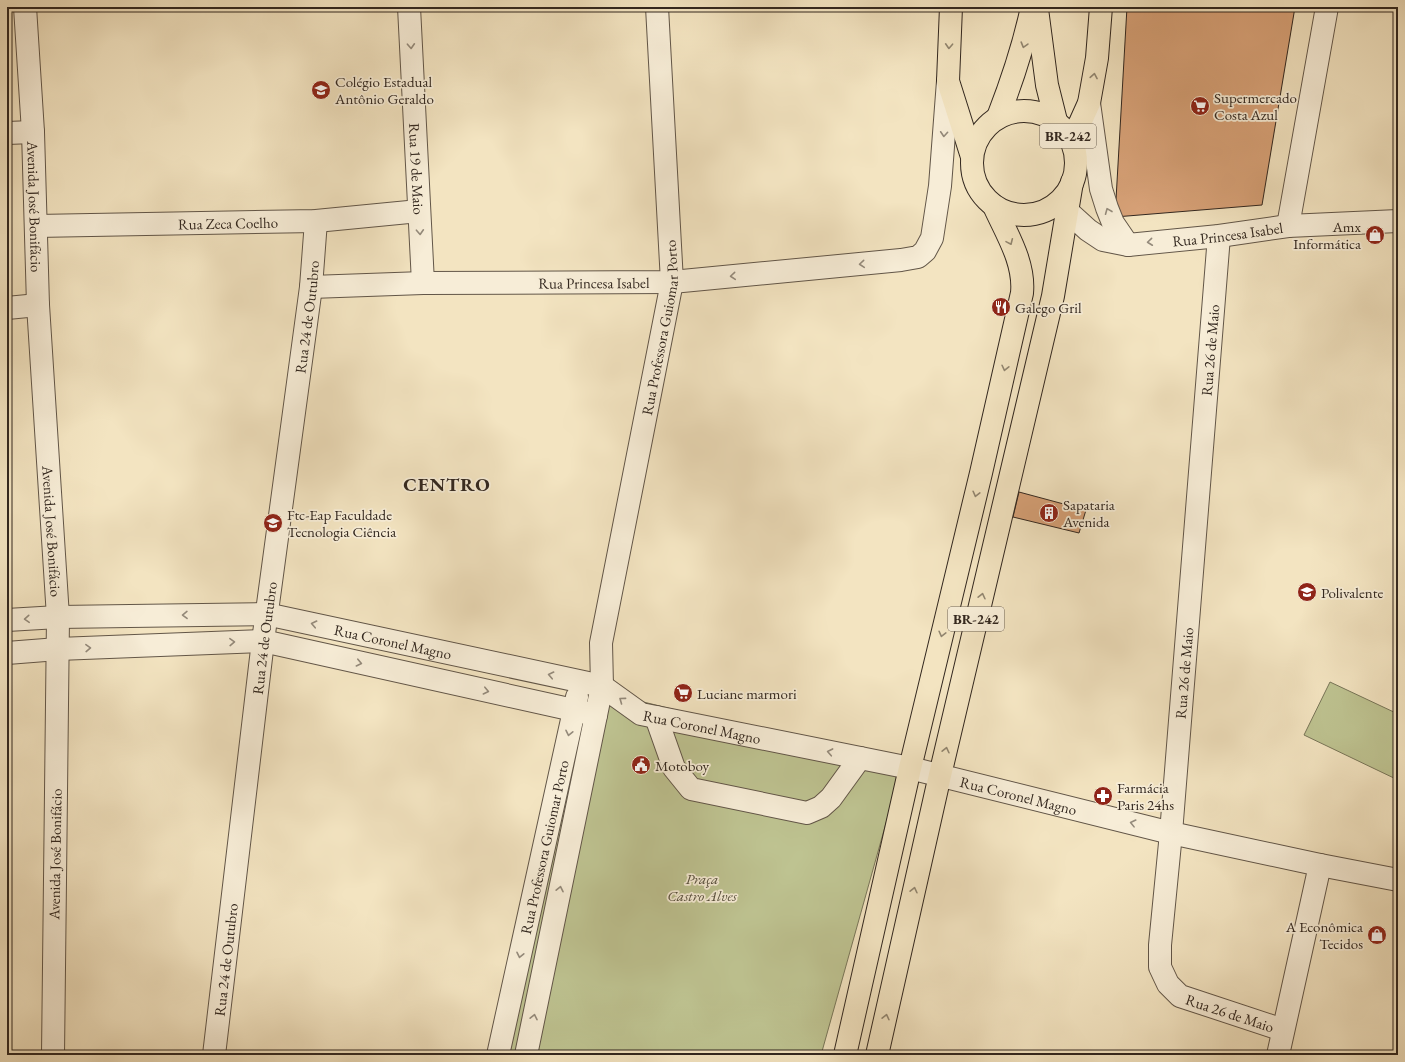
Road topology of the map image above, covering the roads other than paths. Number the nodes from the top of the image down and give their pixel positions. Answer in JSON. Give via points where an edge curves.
{"nodes":[{"id":1,"x":25,"y":7,"type":"edge"},
{"id":2,"x":409,"y":7,"type":"edge"},
{"id":3,"x":657,"y":7,"type":"edge"},
{"id":4,"x":951,"y":7,"type":"edge"},
{"id":5,"x":1032,"y":7,"type":"edge"},
{"id":6,"x":1037,"y":7,"type":"edge"},
{"id":7,"x":1101,"y":7,"type":"edge"},
{"id":8,"x":1327,"y":7,"type":"edge"},
{"id":9,"x":948,"y":81,"type":"junction"},
{"id":10,"x":1089,"y":103,"type":"junction"},
{"id":11,"x":998,"y":117,"type":"junction"},
{"id":12,"x":1056,"y":121,"type":"junction"},
{"id":13,"x":33,"y":132,"type":"junction"},
{"id":14,"x":7,"y":133,"type":"edge"},
{"id":15,"x":1070,"y":138,"type":"junction"},
{"id":16,"x":972,"y":157,"type":"junction"},
{"id":17,"x":1072,"y":182,"type":"junction"},
{"id":18,"x":994,"y":206,"type":"junction"},
{"id":19,"x":419,"y":210,"type":"junction"},
{"id":20,"x":1067,"y":211,"type":"junction"},
{"id":21,"x":316,"y":221,"type":"junction"},
{"id":22,"x":1398,"y":221,"type":"edge"},
{"id":23,"x":36,"y":226,"type":"junction"},
{"id":24,"x":1288,"y":226,"type":"junction"},
{"id":25,"x":1219,"y":236,"type":"junction"},
{"id":26,"x":1128,"y":245,"type":"junction"},
{"id":27,"x":672,"y":282,"type":"junction"},
{"id":28,"x":423,"y":283,"type":"junction"},
{"id":29,"x":311,"y":287,"type":"junction"},
{"id":30,"x":38,"y":305,"type":"junction"},
{"id":31,"x":7,"y":308,"type":"edge"},
{"id":32,"x":266,"y":614,"type":"junction"},
{"id":33,"x":58,"y":617,"type":"junction"},
{"id":34,"x":7,"y":620,"type":"edge"},
{"id":35,"x":263,"y":641,"type":"junction"},
{"id":36,"x":601,"y":644,"type":"junction"},
{"id":37,"x":58,"y":649,"type":"junction"},
{"id":38,"x":7,"y":653,"type":"edge"},
{"id":39,"x":581,"y":681,"type":"junction"},
{"id":40,"x":602,"y":686,"type":"junction"},
{"id":41,"x":574,"y":710,"type":"junction"},
{"id":42,"x":596,"y":715,"type":"junction"},
{"id":43,"x":656,"y":717,"type":"junction"},
{"id":44,"x":860,"y":758,"type":"junction"},
{"id":45,"x":910,"y":768,"type":"junction"},
{"id":46,"x":940,"y":775,"type":"junction"},
{"id":47,"x":1171,"y":833,"type":"junction"},
{"id":48,"x":1320,"y":865,"type":"junction"},
{"id":49,"x":1398,"y":880,"type":"edge"},
{"id":50,"x":1283,"y":1030,"type":"junction"},
{"id":51,"x":48,"y":1055,"type":"edge"},
{"id":52,"x":53,"y":1055,"type":"edge"},
{"id":53,"x":58,"y":1055,"type":"edge"},
{"id":54,"x":214,"y":1055,"type":"edge"},
{"id":55,"x":498,"y":1055,"type":"edge"},
{"id":56,"x":526,"y":1055,"type":"edge"},
{"id":57,"x":845,"y":1055,"type":"edge"},
{"id":58,"x":878,"y":1055,"type":"edge"},
{"id":59,"x":1278,"y":1055,"type":"edge"}],
"edges":[{"from":1,"to":13,"type":"street","name":"Avenida José Bonifácio"},
{"from":2,"to":19,"type":"street","name":"Rua 19 de Maio","one_way":true},
{"from":3,"to":27,"type":"street","name":"Rua Professora Guiomar Porto"},
{"from":4,"to":9,"type":"main road","one_way":true},
{"from":5,"to":11,"type":"main road","number":"BR-242","one_way":true,"via":[[1018,62]]},
{"from":6,"to":12,"type":"main road","number":"BR-242","via":[[1047,85]]},
{"from":10,"to":7,"type":"main road","one_way":true,"via":[[1098,58]]},
{"from":8,"to":24,"type":"street"},
{"from":9,"to":16,"type":"main road"},
{"from":9,"to":27,"type":"street","name":"Rua Princesa Isabel","one_way":true,"via":[[940,186],[932,238],[925,251],[918,257]]},
{"from":10,"to":15,"type":"main road"},
{"from":26,"to":10,"type":"street","one_way":true,"via":[[1106,208]]},
{"from":11,"to":12,"type":"main road","number":"BR-242","via":[[1030,111]]},
{"from":11,"to":16,"type":"main road","number":"BR-242","via":[[977,141]]},
{"from":12,"to":15,"type":"main road","number":"BR-242"},
{"from":13,"to":14,"type":"street"},
{"from":13,"to":23,"type":"street","name":"Avenida José Bonifácio"},
{"from":15,"to":17,"type":"main road","number":"BR-242","via":[[1075,148],[1076,160]]},
{"from":16,"to":18,"type":"main road","number":"BR-242","via":[[972,171],[977,185]]},
{"from":17,"to":18,"type":"main road","number":"BR-242","via":[[1059,201],[1039,213],[1008,213]]},
{"from":17,"to":20,"type":"main road","number":"BR-242"},
{"from":18,"to":45,"type":"main road","number":"BR-242","one_way":true,"via":[[1018,262],[1023,281],[1022,293]]},
{"from":19,"to":21,"type":"street","name":"Rua Zeca Coelho"},
{"from":19,"to":28,"type":"street","name":"Rua 19 de Maio","one_way":true},
{"from":20,"to":26,"type":"street","name":"Rua Princesa Isabel","via":[[1103,240]]},
{"from":46,"to":20,"type":"main road","number":"BR-242","one_way":true,"via":[[1053,296]]},
{"from":21,"to":23,"type":"street","name":"Rua Zeca Coelho"},
{"from":21,"to":29,"type":"street","name":"Rua 24 de Outubro"},
{"from":22,"to":24,"type":"street","name":"Rua Princesa Isabel"},
{"from":23,"to":30,"type":"street","name":"Avenida José Bonifácio"},
{"from":24,"to":25,"type":"street","name":"Rua Princesa Isabel"},
{"from":25,"to":26,"type":"street","name":"Rua Princesa Isabel","one_way":true},
{"from":25,"to":47,"type":"street","name":"Rua 26 de Maio"},
{"from":27,"to":28,"type":"street","name":"Rua Princesa Isabel"},
{"from":27,"to":36,"type":"street","name":"Rua Professora Guiomar Porto"},
{"from":28,"to":29,"type":"street","name":"Rua Princesa Isabel"},
{"from":29,"to":32,"type":"street","name":"Rua 24 de Outubro"},
{"from":30,"to":31,"type":"street"},
{"from":30,"to":33,"type":"street","name":"Avenida José Bonifácio"},
{"from":32,"to":33,"type":"street","name":"Rua Coronel Magno","one_way":true},
{"from":32,"to":35,"type":"street","name":"Rua 24 de Outubro"},
{"from":39,"to":32,"type":"street","name":"Rua Coronel Magno","one_way":true},
{"from":33,"to":34,"type":"street","name":"Rua Coronel Magno","one_way":true},
{"from":33,"to":37,"type":"street","name":"Avenida José Bonifácio"},
{"from":37,"to":35,"type":"street","name":"Rua Coronel Magno","one_way":true},
{"from":35,"to":41,"type":"street","name":"Rua Coronel Magno","one_way":true},
{"from":35,"to":54,"type":"street","name":"Rua 24 de Outubro"},
{"from":36,"to":39,"type":"street","name":"Rua Professora Guiomar Porto"},
{"from":36,"to":40,"type":"street","name":"Rua Professora Guiomar Porto"},
{"from":37,"to":38,"type":"street","name":"Rua Coronel Magno"},
{"from":37,"to":52,"type":"street","name":"Avenida José Bonifácio"},
{"from":39,"to":40,"type":"street","name":"Rua Coronel Magno"},
{"from":39,"to":41,"type":"street","name":"Rua Professora Guiomar Porto"},
{"from":40,"to":42,"type":"street","name":"Rua Professora Guiomar Porto"},
{"from":43,"to":40,"type":"street","name":"Rua Coronel Magno","one_way":true,"via":[[641,714]]},
{"from":41,"to":42,"type":"street","name":"Rua Coronel Magno"},
{"from":41,"to":55,"type":"street","name":"Rua Professora Guiomar Porto","one_way":true},
{"from":56,"to":42,"type":"street","name":"Rua Professora Guiomar Porto","one_way":true},
{"from":44,"to":43,"type":"street","name":"Rua Coronel Magno","one_way":true},
{"from":43,"to":44,"type":"street","via":[[674,768],[691,789],[807,813],[821,807],[831,798]]},
{"from":44,"to":45,"type":"street","name":"Rua Coronel Magno"},
{"from":45,"to":46,"type":"street","name":"Rua Coronel Magno"},
{"from":45,"to":57,"type":"main road","number":"BR-242"},
{"from":47,"to":46,"type":"street","name":"Rua Coronel Magno","one_way":true},
{"from":58,"to":46,"type":"main road","number":"BR-242","one_way":true},
{"from":47,"to":48,"type":"street","name":"Rua Coronel Magno"},
{"from":47,"to":50,"type":"street","name":"Rua 26 de Maio","via":[[1160,945],[1160,967],[1168,984],[1180,996]]},
{"from":48,"to":49,"type":"street","name":"Rua Coronel Magno"},
{"from":48,"to":50,"type":"street","name":"Rua 26 de Maio"},
{"from":50,"to":59,"type":"street","name":"Rua 26 de Maio"},
{"from":51,"to":52,"type":"street"},
{"from":52,"to":53,"type":"street"}]}
